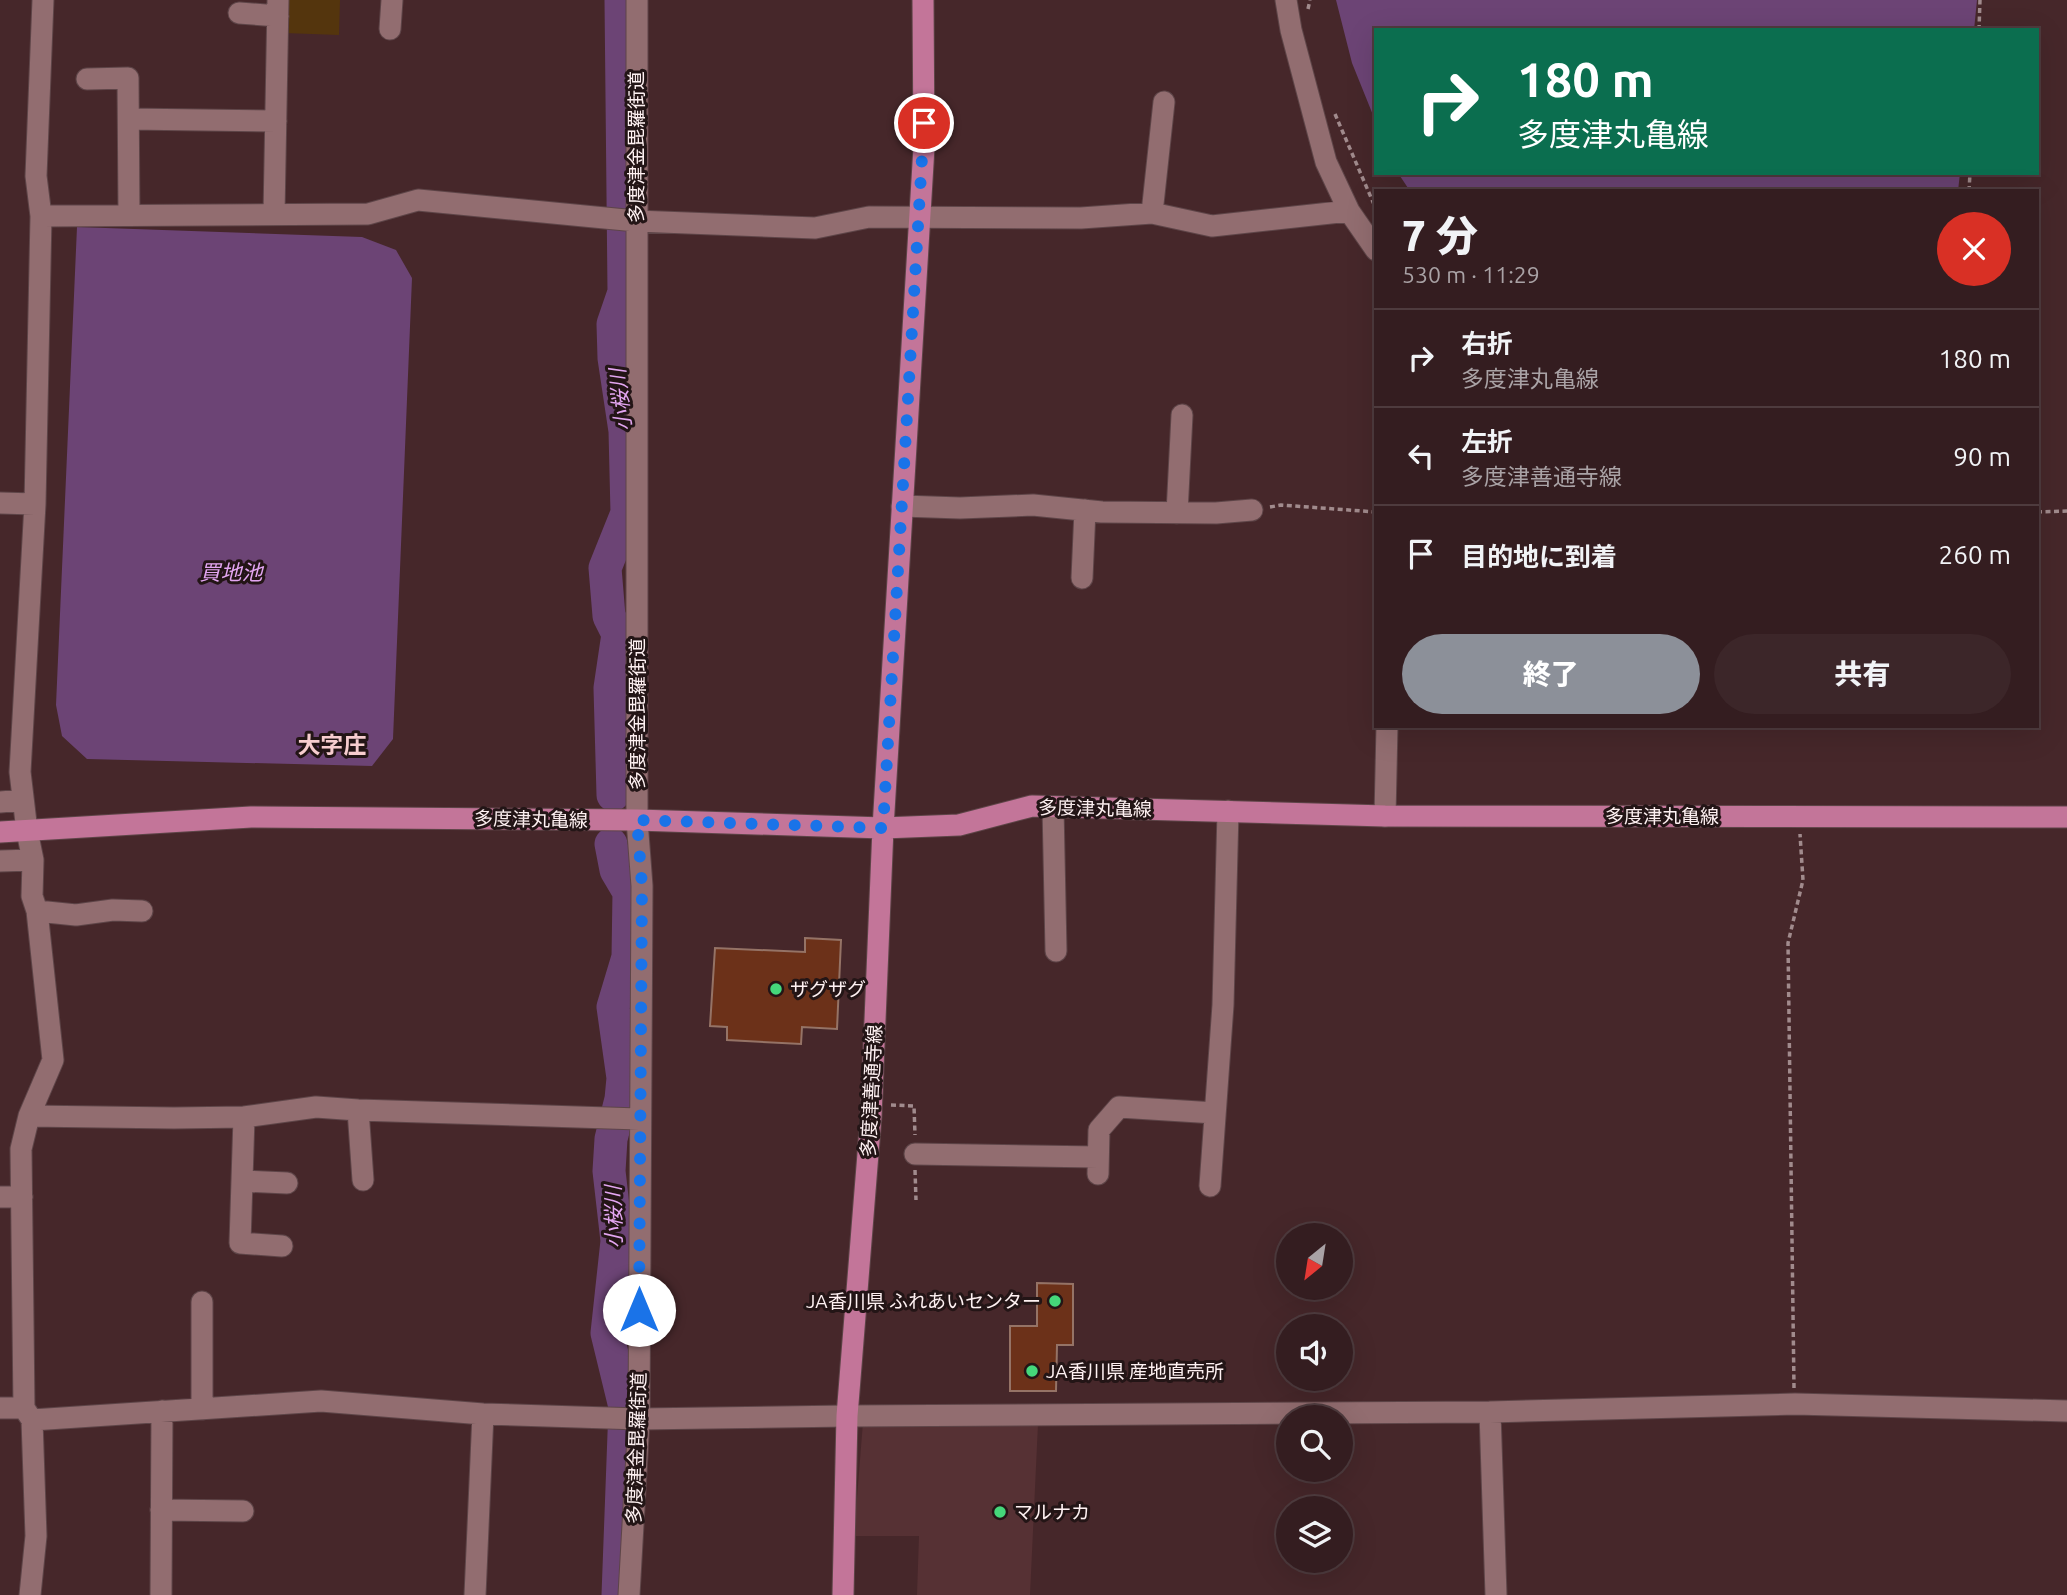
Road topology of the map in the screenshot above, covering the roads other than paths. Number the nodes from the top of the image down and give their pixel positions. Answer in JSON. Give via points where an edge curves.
{"nodes":[{"id":1,"x":43,"y":0,"type":"edge"},
{"id":2,"x":391,"y":0,"type":"edge"},
{"id":3,"x":636,"y":0,"type":"edge"},
{"id":4,"x":923,"y":0,"type":"edge"},
{"id":5,"x":1286,"y":0,"type":"edge"},
{"id":6,"x":278,"y":8,"type":"edge"},
{"id":7,"x":239,"y":13,"type":"dead end"},
{"id":8,"x":390,"y":29,"type":"dead end"},
{"id":9,"x":87,"y":79,"type":"dead end"},
{"id":10,"x":1164,"y":102,"type":"dead end"},
{"id":11,"x":129,"y":118,"type":"junction"},
{"id":12,"x":276,"y":121,"type":"junction"},
{"id":13,"x":1158,"y":157,"type":"junction"},
{"id":14,"x":1180,"y":158,"type":"dead end"},
{"id":15,"x":1349,"y":211,"type":"junction"},
{"id":16,"x":1152,"y":213,"type":"junction"},
{"id":17,"x":274,"y":214,"type":"junction"},
{"id":18,"x":130,"y":215,"type":"junction"},
{"id":19,"x":41,"y":216,"type":"junction"},
{"id":20,"x":920,"y":217,"type":"junction"},
{"id":21,"x":635,"y":221,"type":"junction"},
{"id":22,"x":1374,"y":247,"type":"edge"},
{"id":23,"x":1183,"y":415,"type":"dead end"},
{"id":24,"x":0,"y":503,"type":"edge"},
{"id":25,"x":35,"y":504,"type":"junction"},
{"id":26,"x":902,"y":506,"type":"junction"},
{"id":27,"x":1085,"y":510,"type":"junction"},
{"id":28,"x":1252,"y":510,"type":"road end"},
{"id":29,"x":1177,"y":513,"type":"junction"},
{"id":30,"x":1082,"y":578,"type":"dead end"},
{"id":31,"x":1387,"y":728,"type":"edge"},
{"id":32,"x":23,"y":800,"type":"junction"},
{"id":33,"x":0,"y":802,"type":"edge"},
{"id":34,"x":1053,"y":807,"type":"junction"},
{"id":35,"x":1228,"y":811,"type":"junction"},
{"id":36,"x":1385,"y":816,"type":"junction"},
{"id":37,"x":2067,"y":817,"type":"edge"},
{"id":38,"x":637,"y":820,"type":"junction"},
{"id":39,"x":883,"y":828,"type":"junction"},
{"id":40,"x":27,"y":831,"type":"junction"},
{"id":41,"x":0,"y":832,"type":"edge"},
{"id":42,"x":33,"y":860,"type":"junction"},
{"id":43,"x":0,"y":861,"type":"edge"},
{"id":44,"x":37,"y":911,"type":"junction"},
{"id":45,"x":142,"y":911,"type":"dead end"},
{"id":46,"x":1056,"y":951,"type":"dead end"},
{"id":47,"x":358,"y":1111,"type":"junction"},
{"id":48,"x":1215,"y":1114,"type":"junction"},
{"id":49,"x":29,"y":1116,"type":"junction"},
{"id":50,"x":244,"y":1117,"type":"junction"},
{"id":51,"x":633,"y":1118,"type":"junction"},
{"id":52,"x":915,"y":1154,"type":"dead end"},
{"id":53,"x":363,"y":1180,"type":"dead end"},
{"id":54,"x":242,"y":1181,"type":"junction"},
{"id":55,"x":287,"y":1183,"type":"dead end"},
{"id":56,"x":1210,"y":1186,"type":"dead end"},
{"id":57,"x":0,"y":1197,"type":"edge"},
{"id":58,"x":22,"y":1197,"type":"junction"},
{"id":59,"x":282,"y":1246,"type":"dead end"},
{"id":60,"x":202,"y":1302,"type":"dead end"},
{"id":61,"x":0,"y":1408,"type":"edge"},
{"id":62,"x":202,"y":1409,"type":"junction"},
{"id":63,"x":2067,"y":1411,"type":"edge"},
{"id":64,"x":162,"y":1412,"type":"junction"},
{"id":65,"x":1490,"y":1412,"type":"junction"},
{"id":66,"x":28,"y":1414,"type":"junction"},
{"id":67,"x":483,"y":1414,"type":"junction"},
{"id":68,"x":847,"y":1416,"type":"junction"},
{"id":69,"x":629,"y":1419,"type":"junction"},
{"id":70,"x":161,"y":1510,"type":"junction"},
{"id":71,"x":243,"y":1511,"type":"dead end"},
{"id":72,"x":30,"y":1595,"type":"edge"},
{"id":73,"x":161,"y":1595,"type":"edge"},
{"id":74,"x":475,"y":1595,"type":"edge"},
{"id":75,"x":629,"y":1595,"type":"edge"},
{"id":76,"x":843,"y":1595,"type":"edge"},
{"id":77,"x":1496,"y":1595,"type":"edge"}],
"edges":[{"from":1,"to":19,"type":"street","via":[[36,176]]},
{"from":2,"to":8,"type":"street"},
{"from":3,"to":21,"type":"street","name":"多度津金毘羅街道"},
{"from":4,"to":20,"type":"main road","name":"多度津善通寺線"},
{"from":5,"to":15,"type":"street","via":[[1326,162]]},
{"from":6,"to":7,"type":"street"},
{"from":6,"to":12,"type":"street"},
{"from":9,"to":11,"type":"street","via":[[128,78]]},
{"from":10,"to":13,"type":"street"},
{"from":11,"to":12,"type":"street"},
{"from":11,"to":18,"type":"street"},
{"from":12,"to":17,"type":"street"},
{"from":13,"to":14,"type":"street"},
{"from":13,"to":16,"type":"street"},
{"from":15,"to":16,"type":"street","via":[[1212,226]]},
{"from":15,"to":22,"type":"street"},
{"from":16,"to":20,"type":"street","via":[[1081,218]]},
{"from":17,"to":18,"type":"street"},
{"from":17,"to":21,"type":"street","via":[[368,214],[418,200]]},
{"from":18,"to":19,"type":"street"},
{"from":19,"to":25,"type":"street"},
{"from":20,"to":21,"type":"street","via":[[869,217],[815,228]]},
{"from":20,"to":26,"type":"main road","name":"多度津善通寺線"},
{"from":21,"to":38,"type":"street","name":"多度津金毘羅街道"},
{"from":23,"to":29,"type":"street"},
{"from":24,"to":25,"type":"street"},
{"from":25,"to":32,"type":"street","via":[[20,772]]},
{"from":26,"to":27,"type":"street","via":[[1033,505]]},
{"from":26,"to":39,"type":"main road","name":"多度津善通寺線"},
{"from":27,"to":29,"type":"street"},
{"from":27,"to":30,"type":"street"},
{"from":28,"to":29,"type":"street"},
{"from":31,"to":36,"type":"street"},
{"from":32,"to":33,"type":"street"},
{"from":32,"to":40,"type":"street"},
{"from":34,"to":35,"type":"main road","name":"多度津丸亀線"},
{"from":34,"to":39,"type":"main road","name":"多度津丸亀線","via":[[1032,806],[958,825]]},
{"from":34,"to":46,"type":"street"},
{"from":35,"to":36,"type":"main road","name":"多度津丸亀線"},
{"from":35,"to":48,"type":"street"},
{"from":36,"to":37,"type":"main road","name":"多度津丸亀線"},
{"from":38,"to":39,"type":"main road","name":"多度津丸亀線"},
{"from":38,"to":40,"type":"main road","name":"多度津丸亀線","via":[[251,817]]},
{"from":38,"to":51,"type":"street","name":"多度津金毘羅街道","via":[[642,886]]},
{"from":39,"to":68,"type":"main road","name":"多度津善通寺線","via":[[871,1116]]},
{"from":40,"to":41,"type":"main road","name":"多度津丸亀線"},
{"from":40,"to":42,"type":"street"},
{"from":42,"to":43,"type":"street"},
{"from":42,"to":44,"type":"street","via":[[32,896]]},
{"from":44,"to":45,"type":"street","via":[[76,915]]},
{"from":44,"to":49,"type":"street","via":[[53,1060]]},
{"from":47,"to":50,"type":"street","via":[[316,1107]]},
{"from":47,"to":51,"type":"street"},
{"from":47,"to":53,"type":"street"},
{"from":48,"to":52,"type":"street","via":[[1119,1107],[1098,1130],[1098,1166]]},
{"from":48,"to":56,"type":"street"},
{"from":49,"to":50,"type":"street"},
{"from":49,"to":58,"type":"street","via":[[21,1149]]},
{"from":50,"to":54,"type":"street"},
{"from":51,"to":69,"type":"street","name":"多度津金毘羅街道"},
{"from":54,"to":55,"type":"street"},
{"from":54,"to":59,"type":"street","via":[[240,1243]]},
{"from":57,"to":58,"type":"street"},
{"from":58,"to":66,"type":"street"},
{"from":60,"to":62,"type":"street"},
{"from":61,"to":66,"type":"street"},
{"from":62,"to":64,"type":"street"},
{"from":62,"to":67,"type":"street","via":[[321,1401]]},
{"from":63,"to":65,"type":"street","via":[[1794,1404]]},
{"from":64,"to":66,"type":"street"},
{"from":64,"to":70,"type":"street"},
{"from":65,"to":68,"type":"street"},
{"from":65,"to":77,"type":"street"},
{"from":66,"to":72,"type":"street","via":[[36,1536]]},
{"from":67,"to":69,"type":"street"},
{"from":67,"to":74,"type":"street"},
{"from":68,"to":69,"type":"street"},
{"from":68,"to":76,"type":"main road","name":"多度津善通寺線"},
{"from":69,"to":75,"type":"street","name":"多度津金毘羅街道"},
{"from":70,"to":71,"type":"street"},
{"from":70,"to":73,"type":"street"}]}
